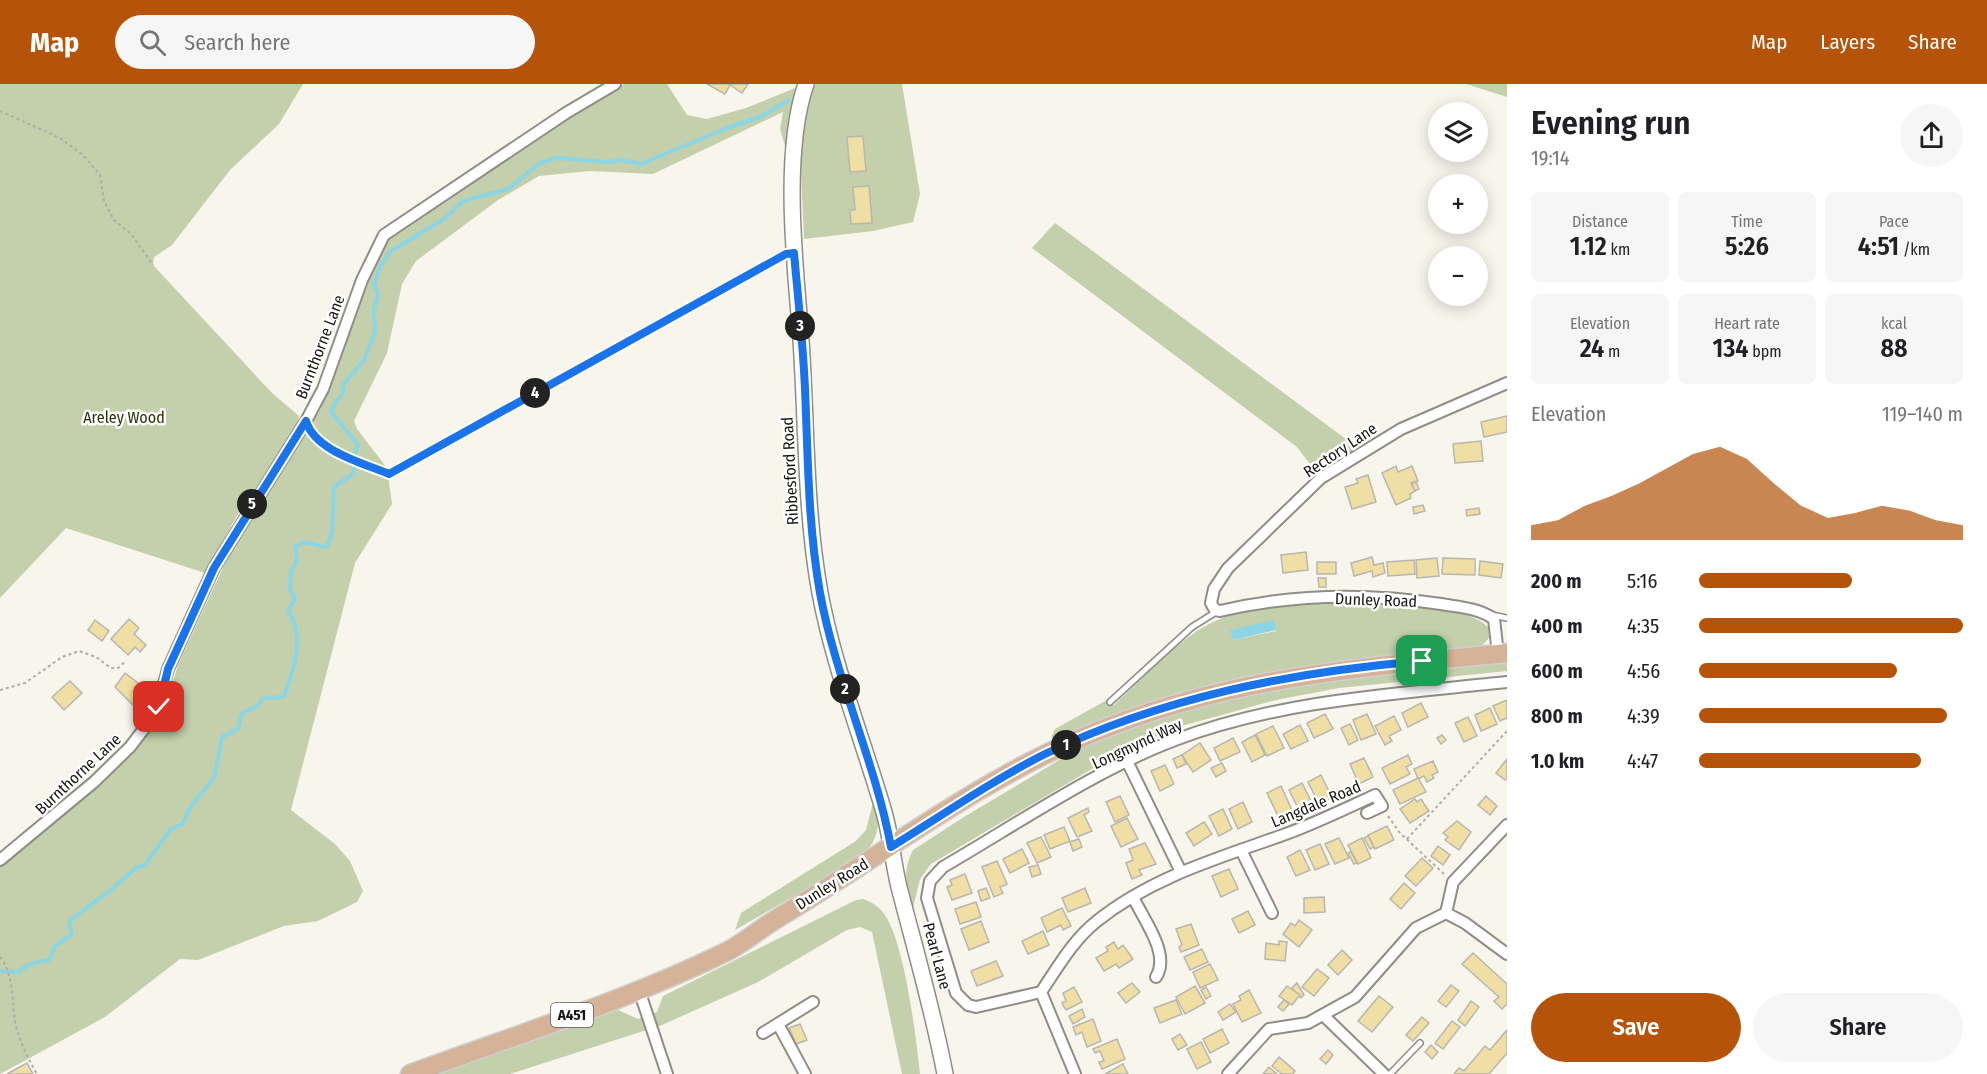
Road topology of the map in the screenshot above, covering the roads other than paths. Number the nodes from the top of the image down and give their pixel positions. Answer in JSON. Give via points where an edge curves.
{"nodes":[{"id":1,"x":615,"y":84,"type":"edge"},
{"id":2,"x":806,"y":84,"type":"edge"},
{"id":3,"x":1507,"y":383,"type":"edge"},
{"id":4,"x":1220,"y":611,"type":"junction"},
{"id":5,"x":1488,"y":614,"type":"junction"},
{"id":6,"x":1507,"y":618,"type":"edge"},
{"id":7,"x":1503,"y":653,"type":"edge"},
{"id":8,"x":1507,"y":682,"type":"edge"},
{"id":9,"x":1110,"y":702,"type":"dead end"},
{"id":10,"x":1127,"y":761,"type":"junction"},
{"id":11,"x":1367,"y":813,"type":"dead end"},
{"id":12,"x":1507,"y":825,"type":"edge"},
{"id":13,"x":891,"y":847,"type":"junction"},
{"id":14,"x":1241,"y":849,"type":"junction"},
{"id":15,"x":0,"y":860,"type":"edge"},
{"id":16,"x":1181,"y":872,"type":"junction"},
{"id":17,"x":1133,"y":897,"type":"junction"},
{"id":18,"x":1272,"y":913,"type":"dead end"},
{"id":19,"x":1446,"y":914,"type":"junction"},
{"id":20,"x":1507,"y":954,"type":"edge"},
{"id":21,"x":1156,"y":977,"type":"dead end"},
{"id":22,"x":639,"y":990,"type":"junction"},
{"id":23,"x":1041,"y":992,"type":"junction"},
{"id":24,"x":813,"y":1002,"type":"dead end"},
{"id":25,"x":1323,"y":1015,"type":"junction"},
{"id":26,"x":778,"y":1024,"type":"junction"},
{"id":27,"x":763,"y":1033,"type":"dead end"},
{"id":28,"x":1420,"y":1043,"type":"dead end"},
{"id":29,"x":804,"y":1070,"type":"edge"},
{"id":30,"x":410,"y":1074,"type":"edge"},
{"id":31,"x":667,"y":1074,"type":"edge"},
{"id":32,"x":945,"y":1074,"type":"edge"},
{"id":33,"x":1075,"y":1074,"type":"edge"},
{"id":34,"x":1228,"y":1074,"type":"edge"},
{"id":35,"x":1384,"y":1074,"type":"edge"},
{"id":36,"x":1390,"y":1074,"type":"edge"}],
"edges":[{"from":1,"to":15,"type":"street","name":"Burnthorne Lane","via":[[384,235],[370,262],[323,389],[214,568],[168,669],[156,713],[130,747],[94,782]]},
{"from":2,"to":13,"type":"main road","name":"Ribbesford Road","via":[[795,136],[794,253],[810,521],[820,595]]},
{"from":3,"to":4,"type":"street","name":"Rectory Lane","via":[[1401,429],[1321,478],[1223,573],[1211,600],[1212,606]]},
{"from":4,"to":5,"type":"street","name":"Dunley Road","via":[[1272,600],[1352,597],[1418,601]]},
{"from":4,"to":9,"type":"lane","via":[[1192,627]]},
{"from":5,"to":6,"type":"lane"},
{"from":5,"to":7,"type":"street","name":"Dunley Road","via":[[1496,624]]},
{"from":7,"to":13,"type":"main road","name":"Dunley Road","number":"A451","via":[[1312,673],[1215,693],[1143,715],[1034,760]]},
{"from":8,"to":10,"type":"street","name":"Longmynd Way","via":[[1297,707],[1211,728]]},
{"from":10,"to":16,"type":"street"},
{"from":10,"to":23,"type":"street","name":"Longmynd Way","via":[[943,867],[930,880],[927,898],[951,980],[962,1000],[976,1007]]},
{"from":11,"to":14,"type":"street","name":"Langdale Road","via":[[1382,806],[1375,795]]},
{"from":12,"to":19,"type":"street","via":[[1453,882]]},
{"from":13,"to":22,"type":"main road","name":"Dunley Road","number":"A451","via":[[730,950]]},
{"from":13,"to":32,"type":"main road","name":"Pearl Lane"},
{"from":14,"to":16,"type":"street","name":"Langdale Road"},
{"from":14,"to":18,"type":"street"},
{"from":16,"to":17,"type":"street","name":"Langdale Road"},
{"from":17,"to":21,"type":"street","via":[[1162,957]]},
{"from":17,"to":23,"type":"street","name":"Langdale Road","via":[[1095,922],[1072,946]]},
{"from":19,"to":20,"type":"street"},
{"from":19,"to":25,"type":"street","via":[[1416,928],[1355,997]]},
{"from":22,"to":30,"type":"main road","name":"Dunley Road","number":"A451"},
{"from":22,"to":31,"type":"street"},
{"from":23,"to":33,"type":"street"},
{"from":24,"to":26,"type":"street"},
{"from":25,"to":34,"type":"street","via":[[1308,1023],[1269,1029]]},
{"from":25,"to":35,"type":"street"},
{"from":26,"to":27,"type":"street"},
{"from":26,"to":29,"type":"street"},
{"from":28,"to":36,"type":"lane"}]}
